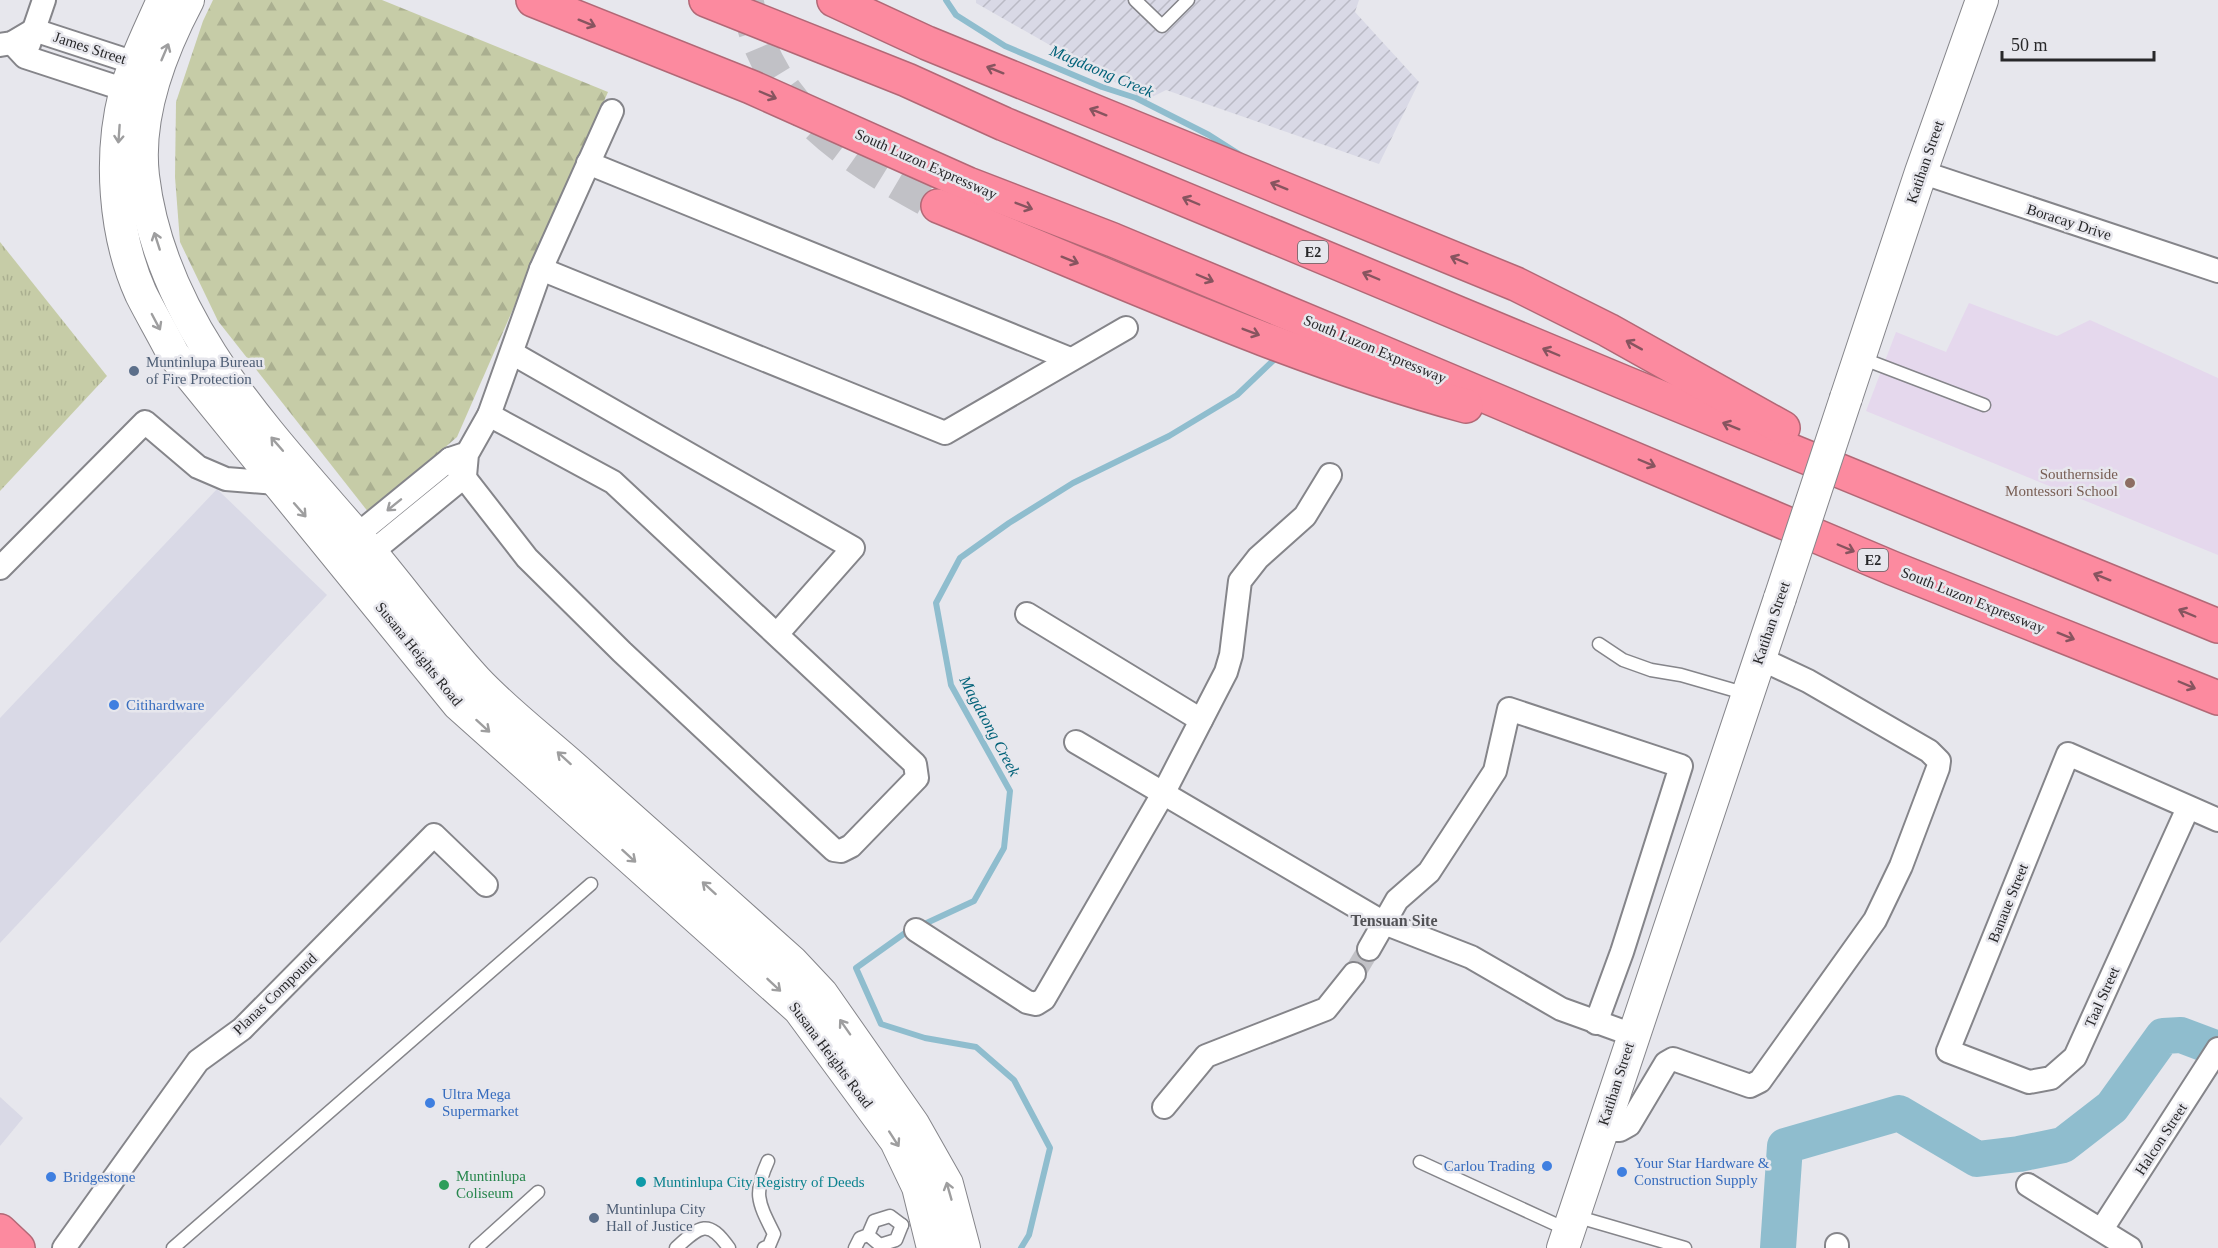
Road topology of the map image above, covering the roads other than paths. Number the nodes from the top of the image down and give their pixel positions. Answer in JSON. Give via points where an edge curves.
{"nodes":[{"id":1,"x":44,"y":0,"type":"edge"},
{"id":2,"x":163,"y":0,"type":"edge"},
{"id":3,"x":188,"y":0,"type":"edge"},
{"id":4,"x":533,"y":0,"type":"edge"},
{"id":5,"x":706,"y":0,"type":"edge"},
{"id":6,"x":834,"y":0,"type":"edge"},
{"id":7,"x":874,"y":0,"type":"edge"},
{"id":8,"x":1135,"y":0,"type":"edge"},
{"id":9,"x":1188,"y":0,"type":"edge"},
{"id":10,"x":1982,"y":0,"type":"edge"},
{"id":11,"x":34,"y":30,"type":"junction"},
{"id":12,"x":927,"y":43,"type":"junction"},
{"id":13,"x":12,"y":48,"type":"edge"},
{"id":14,"x":131,"y":77,"type":"junction"},
{"id":15,"x":612,"y":111,"type":"dead end"},
{"id":16,"x":588,"y":163,"type":"junction"},
{"id":17,"x":1921,"y":172,"type":"junction"},
{"id":18,"x":938,"y":206,"type":"tunnel mouth"},
{"id":19,"x":542,"y":269,"type":"junction"},
{"id":20,"x":2218,"y":271,"type":"edge"},
{"id":21,"x":1126,"y":328,"type":"dead end"},
{"id":22,"x":512,"y":353,"type":"junction"},
{"id":23,"x":1860,"y":357,"type":"junction"},
{"id":24,"x":1070,"y":359,"type":"junction"},
{"id":25,"x":1984,"y":405,"type":"dead end"},
{"id":26,"x":489,"y":415,"type":"junction"},
{"id":27,"x":1593,"y":440,"type":"junction"},
{"id":28,"x":460,"y":463,"type":"junction"},
{"id":29,"x":1330,"y":475,"type":"dead end"},
{"id":30,"x":276,"y":483,"type":"junction"},
{"id":31,"x":1921,"y":504,"type":"junction"},
{"id":32,"x":353,"y":552,"type":"junction"},
{"id":33,"x":0,"y":568,"type":"edge"},
{"id":34,"x":1027,"y":614,"type":"dead end"},
{"id":35,"x":2218,"y":626,"type":"edge"},
{"id":36,"x":778,"y":633,"type":"junction"},
{"id":37,"x":1599,"y":644,"type":"dead end"},
{"id":38,"x":1759,"y":658,"type":"junction"},
{"id":39,"x":1747,"y":694,"type":"junction"},
{"id":40,"x":2218,"y":698,"type":"edge"},
{"id":41,"x":1201,"y":720,"type":"junction"},
{"id":42,"x":1076,"y":742,"type":"dead end"},
{"id":43,"x":1164,"y":792,"type":"junction"},
{"id":44,"x":2188,"y":808,"type":"junction"},
{"id":45,"x":2218,"y":820,"type":"edge"},
{"id":46,"x":591,"y":884,"type":"dead end"},
{"id":47,"x":486,"y":885,"type":"dead end"},
{"id":48,"x":1384,"y":923,"type":"junction"},
{"id":49,"x":916,"y":930,"type":"dead end"},
{"id":50,"x":1369,"y":949,"type":"tunnel mouth"},
{"id":51,"x":1354,"y":974,"type":"tunnel mouth"},
{"id":52,"x":1596,"y":1023,"type":"junction"},
{"id":53,"x":1633,"y":1035,"type":"junction"},
{"id":54,"x":1948,"y":1051,"type":"joint"},
{"id":55,"x":2213,"y":1057,"type":"edge"},
{"id":56,"x":1164,"y":1107,"type":"dead end"},
{"id":57,"x":1601,"y":1130,"type":"junction"},
{"id":58,"x":768,"y":1161,"type":"dead end"},
{"id":59,"x":1420,"y":1162,"type":"dead end"},
{"id":60,"x":2028,"y":1185,"type":"dead end"},
{"id":61,"x":538,"y":1192,"type":"dead end"},
{"id":62,"x":913,"y":1220,"type":"junction"},
{"id":63,"x":2102,"y":1229,"type":"junction"},
{"id":64,"x":0,"y":1231,"type":"edge"},
{"id":65,"x":1569,"y":1231,"type":"edge"},
{"id":66,"x":868,"y":1235,"type":"junction"},
{"id":67,"x":18,"y":1248,"type":"edge"},
{"id":68,"x":64,"y":1248,"type":"edge"},
{"id":69,"x":173,"y":1248,"type":"edge"},
{"id":70,"x":476,"y":1248,"type":"edge"},
{"id":71,"x":676,"y":1248,"type":"edge"},
{"id":72,"x":729,"y":1248,"type":"edge"},
{"id":73,"x":764,"y":1248,"type":"edge"},
{"id":74,"x":855,"y":1248,"type":"edge"},
{"id":75,"x":933,"y":1248,"type":"edge"},
{"id":76,"x":964,"y":1248,"type":"edge"},
{"id":77,"x":1685,"y":1248,"type":"edge"},
{"id":78,"x":2130,"y":1248,"type":"edge"}],
"edges":[{"from":1,"to":11,"type":"street"},
{"from":2,"to":14,"type":"main road","name":"Susana Heights Road"},
{"from":32,"to":3,"type":"main road","name":"Susana Heights Road","one_way":true,"via":[[197,335],[170,281],[160,249],[143,175],[142,137],[146,105],[157,71]]},
{"from":4,"to":27,"type":"highway","name":"South Luzon Expressway","number":"E2","one_way":true,"via":[[751,87],[968,184],[1113,240]]},
{"from":31,"to":5,"type":"highway","number":"E2","one_way":true,"via":[[1004,124],[907,80]]},
{"from":6,"to":12,"type":"highway"},
{"from":7,"to":12,"type":"highway"},
{"from":8,"to":9,"type":"lane","via":[[1162,26]]},
{"from":10,"to":17,"type":"main road","name":"Katihan Street"},
{"from":11,"to":13,"type":"street"},
{"from":11,"to":14,"type":"street","name":"James Street"},
{"from":31,"to":12,"type":"highway","one_way":true,"via":[[1608,330],[1516,284]]},
{"from":13,"to":14,"type":"street","name":"James Street"},
{"from":14,"to":30,"type":"main road","name":"Susana Heights Road","one_way":true,"via":[[121,112],[117,178],[121,233],[141,292],[173,354]]},
{"from":15,"to":16,"type":"street"},
{"from":16,"to":19,"type":"street"},
{"from":16,"to":24,"type":"street"},
{"from":17,"to":20,"type":"street","name":"Boracay Drive"},
{"from":17,"to":23,"type":"main road","name":"Katihan Street"},
{"from":18,"to":27,"type":"highway","one_way":true,"via":[[1194,311],[1395,386]]},
{"from":19,"to":22,"type":"street"},
{"from":19,"to":24,"type":"street","via":[[945,433]]},
{"from":21,"to":24,"type":"street"},
{"from":22,"to":26,"type":"street"},
{"from":22,"to":36,"type":"street","via":[[853,548]]},
{"from":23,"to":25,"type":"lane"},
{"from":23,"to":38,"type":"main road","name":"Katihan Street","bridge":true},
{"from":26,"to":28,"type":"street"},
{"from":26,"to":36,"type":"street","via":[[614,482]]},
{"from":27,"to":40,"type":"highway","name":"South Luzon Expressway","number":"E2","one_way":true,"via":[[1892,568]]},
{"from":28,"to":32,"type":"street"},
{"from":28,"to":36,"type":"street","via":[[527,558],[834,850],[841,851],[851,846],[916,778],[915,764]]},
{"from":29,"to":41,"type":"street","via":[[1305,516],[1258,558],[1240,581],[1228,664]]},
{"from":30,"to":32,"type":"main road","name":"Susana Heights Road","one_way":true},
{"from":30,"to":33,"type":"street","via":[[226,479],[198,467],[145,422]]},
{"from":35,"to":31,"type":"highway","number":"E2","one_way":true},
{"from":32,"to":62,"type":"main road","name":"Susana Heights Road","one_way":true,"via":[[458,704],[799,1009],[896,1141],[918,1187]]},
{"from":76,"to":32,"type":"main road","name":"Susana Heights Road","one_way":true,"via":[[947,1184],[913,1124],[822,994],[792,962],[477,682]]},
{"from":34,"to":41,"type":"street"},
{"from":37,"to":39,"type":"lane","via":[[1623,660],[1651,670]]},
{"from":38,"to":39,"type":"main road","name":"Katihan Street"},
{"from":38,"to":57,"type":"street","via":[[1808,681],[1929,751],[1939,761],[1938,768],[1901,866],[1875,920],[1760,1082],[1750,1086],[1673,1059],[1666,1063],[1629,1125],[1620,1130]]},
{"from":39,"to":53,"type":"main road","name":"Katihan Street"},
{"from":41,"to":43,"type":"street"},
{"from":42,"to":43,"type":"street"},
{"from":43,"to":48,"type":"street"},
{"from":43,"to":49,"type":"street","via":[[1044,999],[1036,1004]]},
{"from":44,"to":45,"type":"street"},
{"from":44,"to":54,"type":"street","name":"Taal Street","via":[[2075,1057],[2051,1078],[2029,1082]]},
{"from":44,"to":54,"type":"street","name":"Banaue Street","via":[[2068,754]]},
{"from":46,"to":69,"type":"lane"},
{"from":47,"to":68,"type":"street","name":"Planas Compound","via":[[434,836],[428,841],[242,1029],[198,1061]]},
{"from":48,"to":50,"type":"street"},
{"from":48,"to":52,"type":"street","via":[[1472,957],[1561,1009]]},
{"from":48,"to":52,"type":"street","via":[[1397,900],[1430,872],[1495,771],[1509,709],[1681,766]]},
{"from":51,"to":56,"type":"street","via":[[1326,1009],[1206,1056]]},
{"from":52,"to":53,"type":"street"},
{"from":53,"to":57,"type":"main road","name":"Katihan Street"},
{"from":55,"to":63,"type":"street","name":"Halcon Street"},
{"from":57,"to":65,"type":"main road","name":"Katihan Street"},
{"from":58,"to":73,"type":"lane","via":[[759,1182],[758,1200],[774,1234]]},
{"from":59,"to":65,"type":"lane"},
{"from":60,"to":63,"type":"street"},
{"from":61,"to":70,"type":"lane"},
{"from":62,"to":66,"type":"lane","via":[[890,1216],[874,1221]]},
{"from":62,"to":66,"type":"lane","via":[[896,1240],[880,1245]]},
{"from":62,"to":75,"type":"main road","name":"Susana Heights Road"},
{"from":63,"to":78,"type":"street"},
{"from":64,"to":67,"type":"highway"},
{"from":65,"to":77,"type":"lane"},
{"from":66,"to":74,"type":"lane","via":[[860,1238]]},
{"from":71,"to":72,"type":"lane","via":[[702,1227],[719,1233]]}]}
